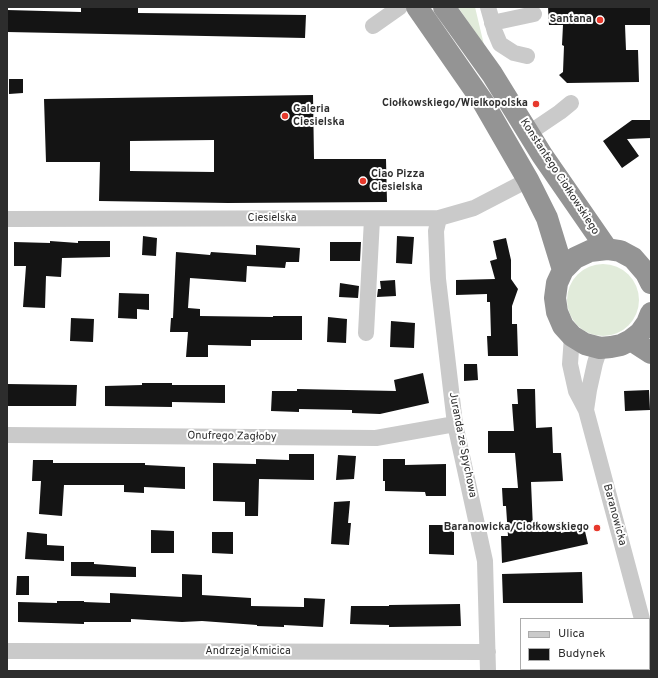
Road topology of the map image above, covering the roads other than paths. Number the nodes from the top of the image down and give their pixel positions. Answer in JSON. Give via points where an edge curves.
{"nodes":[{"id":1,"x":400,"y":7,"type":"edge"},
{"id":2,"x":417,"y":7,"type":"edge"},
{"id":3,"x":444,"y":7,"type":"edge"},
{"id":4,"x":488,"y":7,"type":"edge"},
{"id":5,"x":534,"y":14,"type":"dead end"},
{"id":6,"x":492,"y":23,"type":"junction"},
{"id":7,"x":373,"y":26,"type":"dead end"},
{"id":8,"x":527,"y":56,"type":"dead end"},
{"id":9,"x":571,"y":103,"type":"dead end"},
{"id":10,"x":529,"y":133,"type":"junction"},
{"id":11,"x":528,"y":180,"type":"junction"},
{"id":12,"x":439,"y":218,"type":"junction"},
{"id":13,"x":7,"y":219,"type":"edge"},
{"id":14,"x":372,"y":219,"type":"junction"},
{"id":15,"x":607,"y":249,"type":"junction"},
{"id":16,"x":563,"y":270,"type":"junction"},
{"id":17,"x":651,"y":283,"type":"edge"},
{"id":18,"x":651,"y":314,"type":"edge"},
{"id":19,"x":366,"y":334,"type":"dead end"},
{"id":20,"x":572,"y":336,"type":"junction"},
{"id":21,"x":631,"y":340,"type":"junction"},
{"id":22,"x":600,"y":348,"type":"junction"},
{"id":23,"x":651,"y":354,"type":"edge"},
{"id":24,"x":586,"y":410,"type":"junction"},
{"id":25,"x":456,"y":424,"type":"junction"},
{"id":26,"x":7,"y":435,"type":"edge"},
{"id":27,"x":642,"y":618,"type":"edge"},
{"id":28,"x":7,"y":651,"type":"edge"},
{"id":29,"x":488,"y":652,"type":"junction"},
{"id":30,"x":488,"y":671,"type":"edge"}],
"edges":[{"from":1,"to":7,"type":"street"},
{"from":2,"to":11,"type":"highway","via":[[483,102]]},
{"from":3,"to":10,"type":"highway","name":"Konstantego Ciołkowskiego","via":[[492,74]]},
{"from":4,"to":6,"type":"street"},
{"from":5,"to":6,"type":"street"},
{"from":6,"to":8,"type":"street","via":[[500,44],[514,53]]},
{"from":9,"to":10,"type":"street"},
{"from":10,"to":15,"type":"highway","name":"Konstantego Ciołkowskiego"},
{"from":11,"to":12,"type":"street","name":"Ciesielska","via":[[474,208]]},
{"from":11,"to":16,"type":"highway","via":[[547,218]]},
{"from":12,"to":14,"type":"street","name":"Ciesielska"},
{"from":12,"to":25,"type":"street","name":"Juranda ze Spychowa","via":[[436,231],[438,279]]},
{"from":13,"to":14,"type":"street","name":"Ciesielska"},
{"from":14,"to":19,"type":"street"},
{"from":15,"to":16,"type":"highway","via":[[590,251],[575,258]]},
{"from":15,"to":17,"type":"highway","via":[[633,258]]},
{"from":16,"to":20,"type":"highway","via":[[554,298],[556,312]]},
{"from":18,"to":21,"type":"highway","via":[[640,333]]},
{"from":20,"to":22,"type":"highway","via":[[585,344]]},
{"from":20,"to":24,"type":"street","name":"Baranowicka","via":[[570,364],[576,391]]},
{"from":21,"to":22,"type":"highway","via":[[621,345]]},
{"from":21,"to":23,"type":"highway"},
{"from":22,"to":24,"type":"street","name":"Baranowicka"},
{"from":24,"to":27,"type":"street","name":"Baranowicka"},
{"from":25,"to":26,"type":"street","name":"Onufrego Zagłoby","via":[[376,438]]},
{"from":25,"to":29,"type":"street","name":"Juranda ze Spychowa","via":[[485,561]]},
{"from":28,"to":29,"type":"street","name":"Andrzeja Kmicica"},
{"from":29,"to":30,"type":"street","name":"Juranda ze Spychowa"}]}
